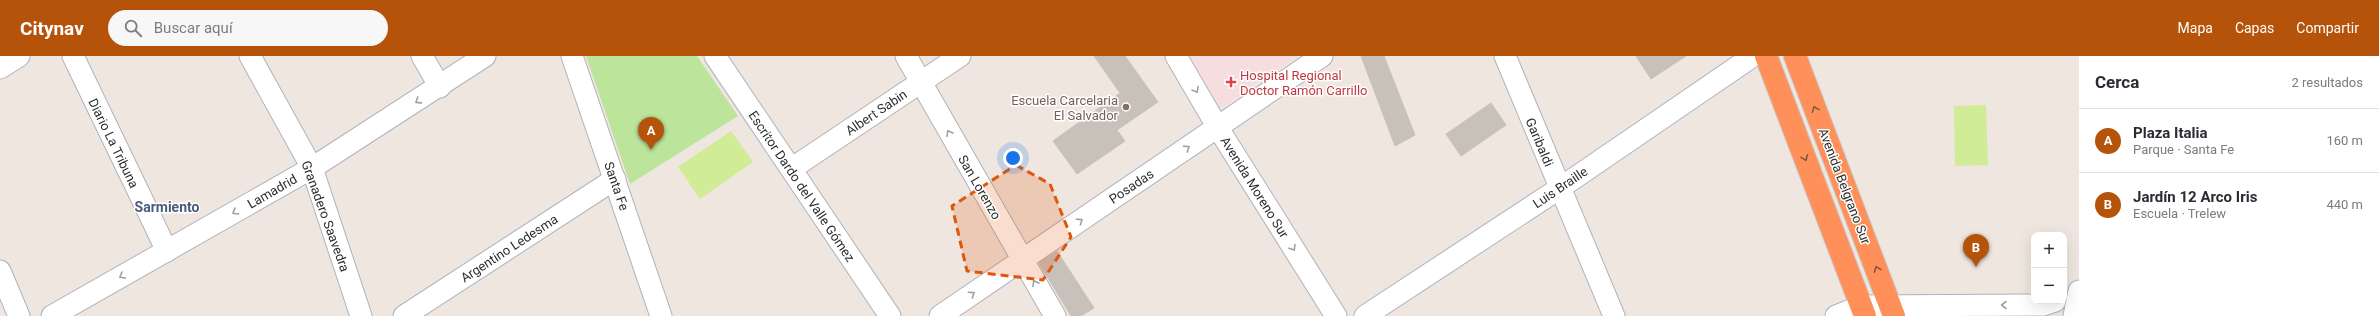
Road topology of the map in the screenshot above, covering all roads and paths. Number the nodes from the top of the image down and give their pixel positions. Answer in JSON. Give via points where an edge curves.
{"nodes":[{"id":1,"x":19,"y":56,"type":"edge"},
{"id":2,"x":73,"y":56,"type":"edge"},
{"id":3,"x":250,"y":56,"type":"edge"},
{"id":4,"x":422,"y":56,"type":"edge"},
{"id":5,"x":485,"y":56,"type":"edge"},
{"id":6,"x":572,"y":56,"type":"edge"},
{"id":7,"x":715,"y":56,"type":"edge"},
{"id":8,"x":906,"y":56,"type":"edge"},
{"id":9,"x":960,"y":56,"type":"edge"},
{"id":10,"x":1176,"y":56,"type":"edge"},
{"id":11,"x":1322,"y":56,"type":"edge"},
{"id":12,"x":1505,"y":56,"type":"edge"},
{"id":13,"x":1753,"y":56,"type":"edge"},
{"id":14,"x":1766,"y":56,"type":"edge"},
{"id":15,"x":1794,"y":56,"type":"edge"},
{"id":16,"x":0,"y":68,"type":"edge"},
{"id":17,"x":920,"y":82,"type":"junction"},
{"id":18,"x":440,"y":87,"type":"junction"},
{"id":19,"x":1218,"y":128,"type":"junction"},
{"id":20,"x":312,"y":168,"type":"junction"},
{"id":21,"x":791,"y":169,"type":"junction"},
{"id":22,"x":615,"y":179,"type":"junction"},
{"id":23,"x":1560,"y":188,"type":"junction"},
{"id":24,"x":167,"y":251,"type":"junction"},
{"id":25,"x":1021,"y":261,"type":"junction"},
{"id":26,"x":0,"y":271,"type":"edge"},
{"id":27,"x":2079,"y":275,"type":"edge"},
{"id":28,"x":2067,"y":291,"type":"edge"},
{"id":29,"x":2079,"y":291,"type":"edge"},
{"id":30,"x":2031,"y":304,"type":"edge"},
{"id":31,"x":2050,"y":304,"type":"edge"},
{"id":32,"x":1863,"y":311,"type":"edge"},
{"id":33,"x":1893,"y":311,"type":"edge"},
{"id":34,"x":19,"y":316,"type":"edge"},
{"id":35,"x":52,"y":316,"type":"edge"},
{"id":36,"x":361,"y":316,"type":"edge"},
{"id":37,"x":404,"y":316,"type":"edge"},
{"id":38,"x":660,"y":316,"type":"edge"},
{"id":39,"x":890,"y":316,"type":"edge"},
{"id":40,"x":940,"y":316,"type":"edge"},
{"id":41,"x":1055,"y":316,"type":"edge"},
{"id":42,"x":1336,"y":316,"type":"edge"},
{"id":43,"x":1365,"y":316,"type":"edge"},
{"id":44,"x":1614,"y":316,"type":"edge"},
{"id":45,"x":1836,"y":316,"type":"edge"},
{"id":46,"x":2063,"y":316,"type":"edge"},
{"id":47,"x":2074,"y":316,"type":"edge"}],
"edges":[{"from":1,"to":16,"type":"street"},
{"from":2,"to":24,"type":"street","name":"Diario La Tribuna"},
{"from":3,"to":20,"type":"street","name":"Granadero Saavedra"},
{"from":4,"to":18,"type":"street"},
{"from":5,"to":18,"type":"street","name":"Lamadrid"},
{"from":6,"to":22,"type":"street","name":"Santa Fe"},
{"from":7,"to":21,"type":"street","name":"Escritor Dardo del Valle Gómez"},
{"from":8,"to":17,"type":"street","name":"San Lorenzo"},
{"from":9,"to":17,"type":"street","name":"Albert Sabin"},
{"from":10,"to":19,"type":"street","name":"Avenida Moreno Sur","one_way":true},
{"from":11,"to":19,"type":"street","name":"Posadas"},
{"from":12,"to":23,"type":"street","name":"Garibaldi"},
{"from":13,"to":23,"type":"street","name":"Luis Braille"},
{"from":14,"to":32,"type":"highway","one_way":true},
{"from":33,"to":15,"type":"highway","name":"Avenida Belgrano Sur","one_way":true},
{"from":17,"to":21,"type":"street","name":"Albert Sabin"},
{"from":25,"to":17,"type":"street","name":"San Lorenzo","one_way":true},
{"from":18,"to":20,"type":"street","name":"Lamadrid","one_way":true},
{"from":25,"to":19,"type":"street","name":"Posadas","one_way":true},
{"from":19,"to":42,"type":"street","name":"Avenida Moreno Sur","one_way":true},
{"from":20,"to":24,"type":"street","name":"Lamadrid","one_way":true},
{"from":20,"to":36,"type":"street","name":"Granadero Saavedra"},
{"from":21,"to":39,"type":"street","name":"Escritor Dardo del Valle Gómez"},
{"from":22,"to":37,"type":"street","name":"Argentino Ledesma"},
{"from":22,"to":38,"type":"street","name":"Santa Fe"},
{"from":23,"to":43,"type":"street","name":"Luis Braille"},
{"from":23,"to":44,"type":"street","name":"Garibaldi"},
{"from":24,"to":35,"type":"street","name":"Lamadrid","one_way":true},
{"from":40,"to":25,"type":"street","name":"Posadas","one_way":true},
{"from":41,"to":25,"type":"street","name":"San Lorenzo","one_way":true},
{"from":26,"to":34,"type":"street"},
{"from":27,"to":28,"type":"street"},
{"from":29,"to":47,"type":"street"},
{"from":30,"to":33,"type":"street","one_way":true},
{"from":31,"to":46,"type":"street"},
{"from":32,"to":33,"type":"street"},
{"from":32,"to":45,"type":"street"}]}
